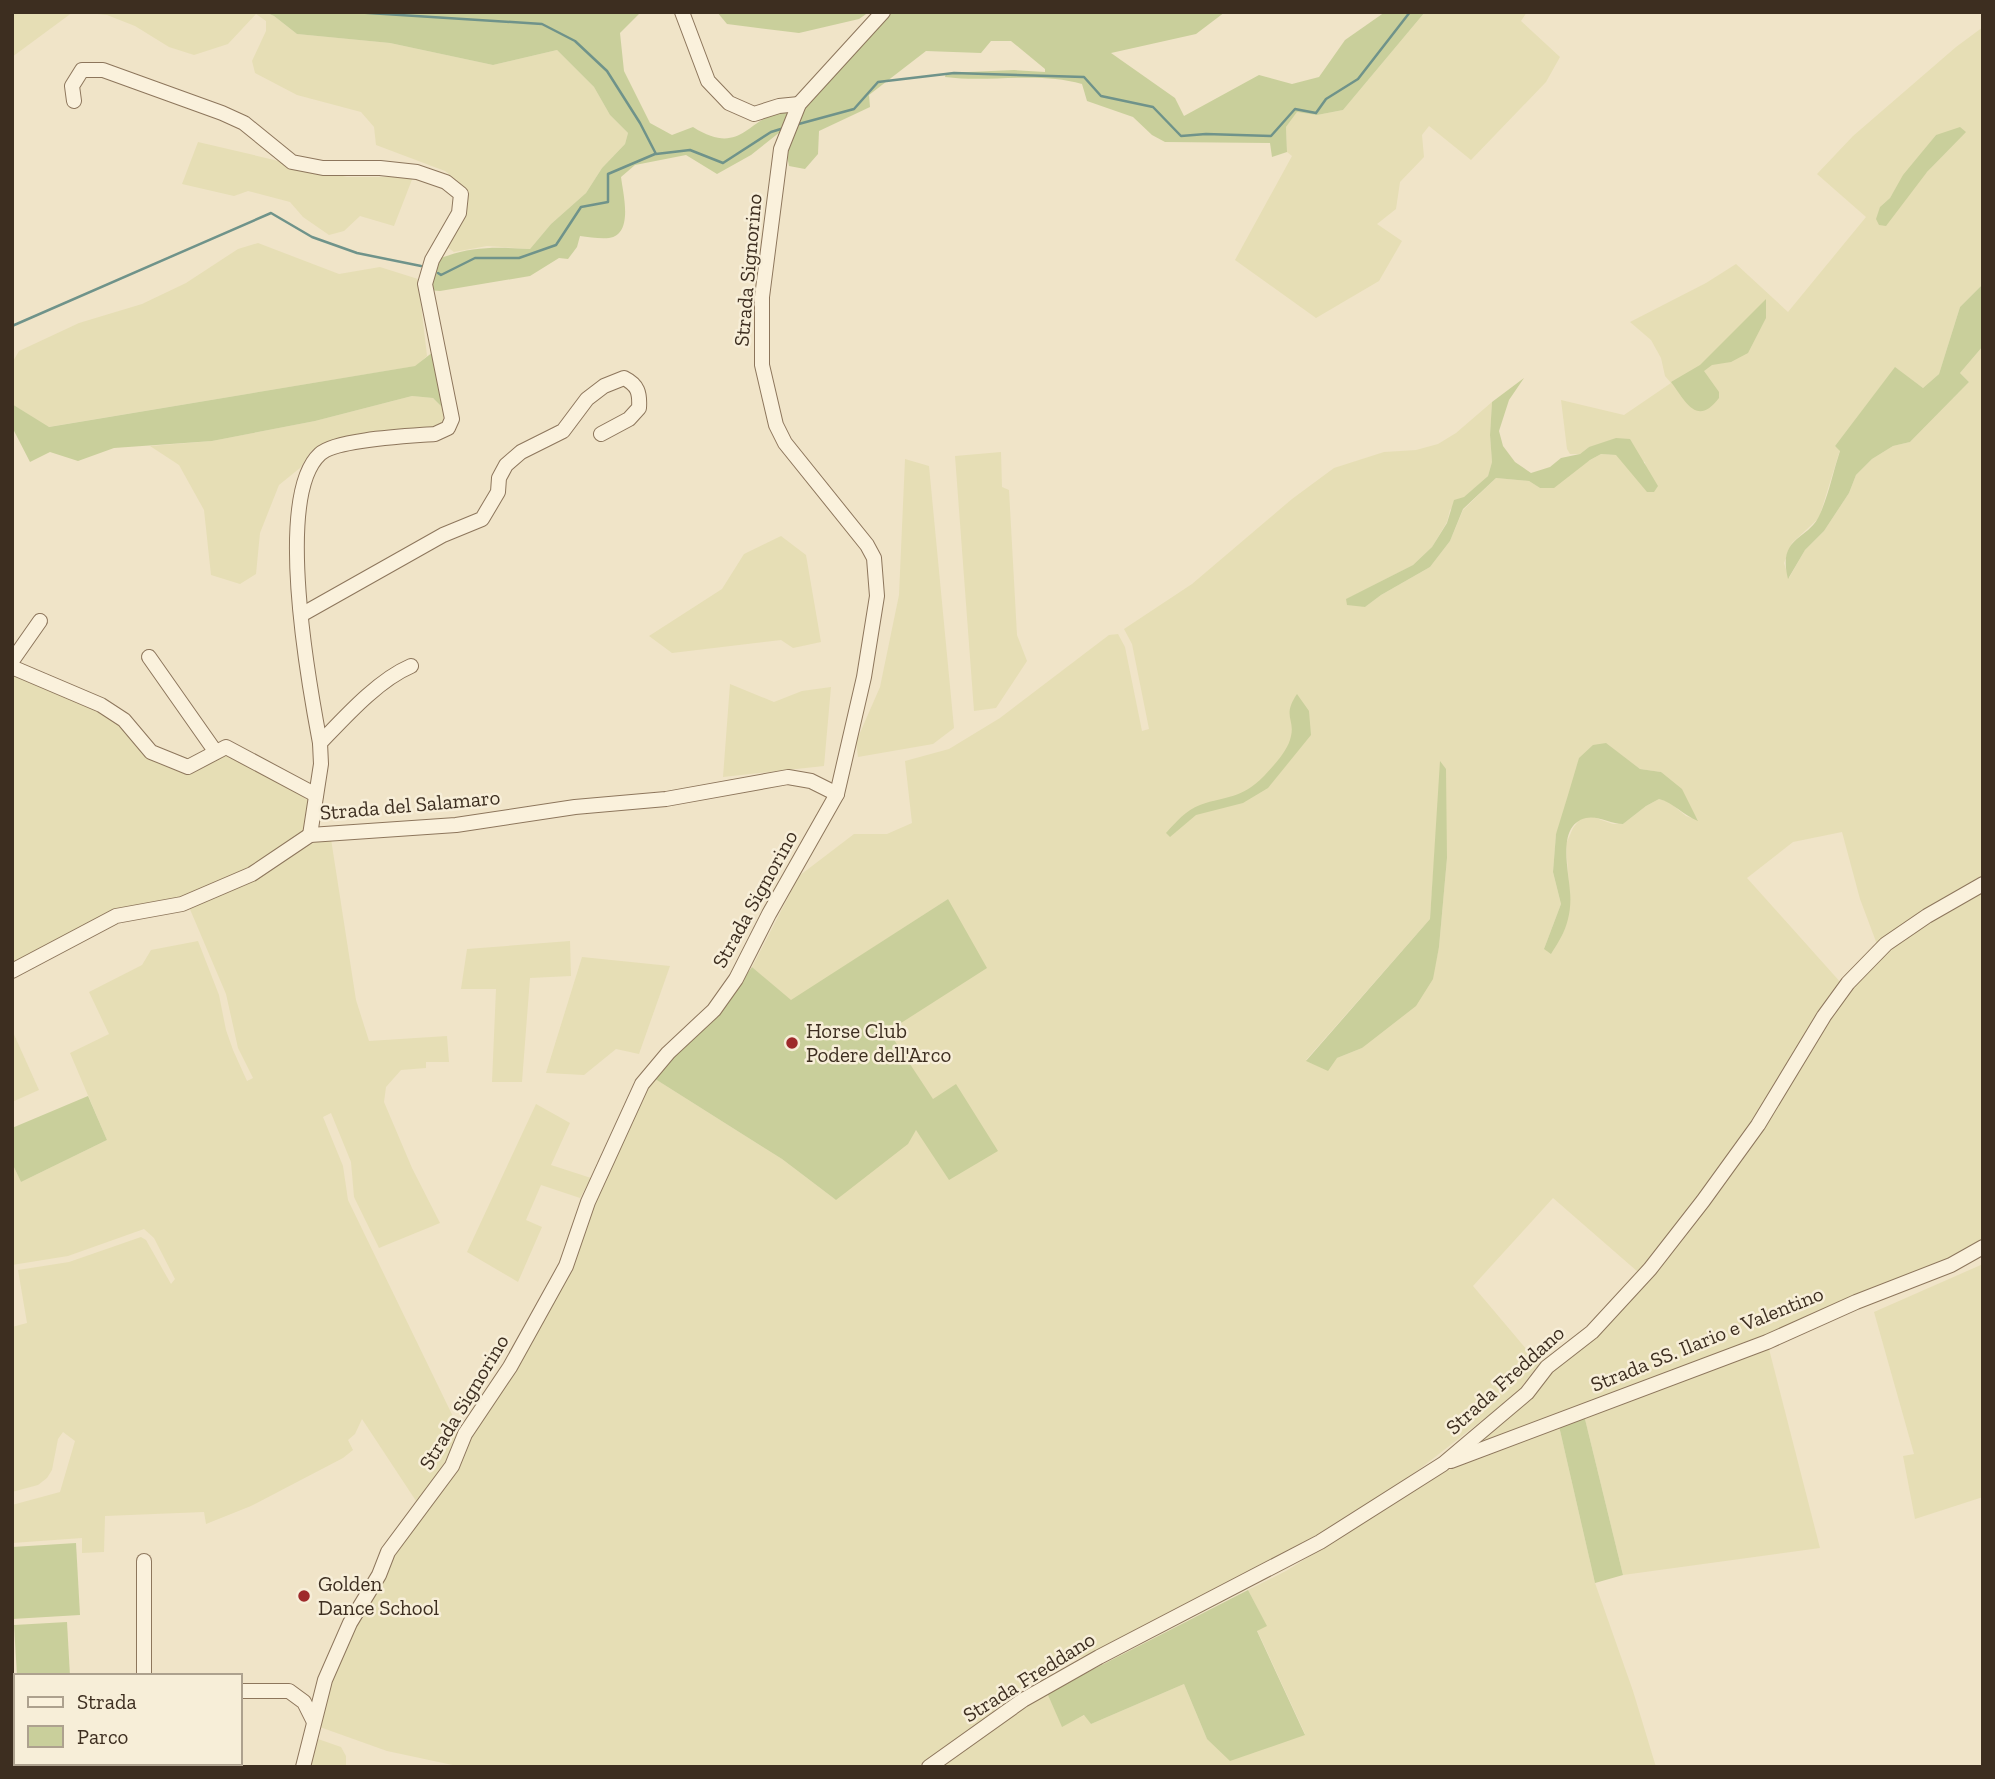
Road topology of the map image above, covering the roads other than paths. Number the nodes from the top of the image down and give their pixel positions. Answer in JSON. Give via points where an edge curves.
{"nodes":[{"id":1,"x":682,"y":12,"type":"edge"},
{"id":2,"x":883,"y":12,"type":"edge"},
{"id":3,"x":74,"y":102,"type":"dead end"},
{"id":4,"x":799,"y":104,"type":"junction"},
{"id":5,"x":601,"y":434,"type":"dead end"},
{"id":6,"x":301,"y":615,"type":"junction"},
{"id":7,"x":40,"y":621,"type":"dead end"},
{"id":8,"x":149,"y":657,"type":"dead end"},
{"id":9,"x":12,"y":663,"type":"edge"},
{"id":10,"x":411,"y":666,"type":"dead end"},
{"id":11,"x":320,"y":743,"type":"junction"},
{"id":12,"x":215,"y":751,"type":"junction"},
{"id":13,"x":837,"y":794,"type":"junction"},
{"id":14,"x":316,"y":795,"type":"junction"},
{"id":15,"x":310,"y":835,"type":"junction"},
{"id":16,"x":1983,"y":884,"type":"edge"},
{"id":17,"x":12,"y":971,"type":"edge"},
{"id":18,"x":1983,"y":1247,"type":"edge"},
{"id":19,"x":1444,"y":1464,"type":"junction"},
{"id":20,"x":144,"y":1561,"type":"dead end"},
{"id":21,"x":144,"y":1674,"type":"edge"},
{"id":22,"x":243,"y":1691,"type":"edge"},
{"id":23,"x":314,"y":1722,"type":"junction"},
{"id":24,"x":303,"y":1767,"type":"edge"},
{"id":25,"x":929,"y":1767,"type":"edge"}],
"edges":[{"from":1,"to":4,"type":"street","via":[[708,81],[729,103],[754,114]]},
{"from":2,"to":4,"type":"street","name":"Strada Signorino"},
{"from":3,"to":6,"type":"street","via":[[72,86],[82,70],[103,70],[244,122],[292,162],[323,168],[417,172],[446,182],[461,194],[459,213],[432,260],[425,284],[453,419],[449,428],[435,434],[348,443],[321,453],[308,470],[298,517]]},
{"from":4,"to":13,"type":"street","name":"Strada Signorino","via":[[781,149],[762,297],[762,365],[776,425],[785,443],[874,558],[877,596],[869,650]]},
{"from":5,"to":6,"type":"street","via":[[639,408],[640,394],[634,383],[624,378],[604,386],[587,399],[562,431],[506,465],[498,492],[482,519],[443,535]]},
{"from":6,"to":11,"type":"street"},
{"from":7,"to":9,"type":"street"},
{"from":8,"to":12,"type":"street"},
{"from":9,"to":12,"type":"street","via":[[14,668],[101,705],[124,720],[151,752],[162,757],[188,767]]},
{"from":10,"to":11,"type":"street","via":[[396,672]]},
{"from":11,"to":14,"type":"street"},
{"from":12,"to":14,"type":"street","via":[[226,747]]},
{"from":13,"to":15,"type":"street","name":"Strada del Salamaro","via":[[811,781],[788,777],[666,799],[456,825]]},
{"from":13,"to":23,"type":"street","name":"Strada Signorino","via":[[736,979],[714,1010],[642,1084],[587,1202],[566,1266],[510,1367],[465,1434],[452,1466],[387,1552],[325,1680]]},
{"from":14,"to":15,"type":"street"},
{"from":15,"to":17,"type":"street","name":"Strada del Salamaro","via":[[252,874],[182,904],[116,916]]},
{"from":16,"to":19,"type":"street","name":"Strada Freddano","via":[[1885,944],[1848,983],[1758,1125],[1650,1269],[1592,1332],[1547,1367],[1527,1392]]},
{"from":18,"to":19,"type":"street","name":"Strada SS. Ilario e Valentino","via":[[1951,1265],[1767,1342]]},
{"from":19,"to":25,"type":"street","name":"Strada Freddano","via":[[1320,1542],[1023,1700]]},
{"from":20,"to":21,"type":"street"},
{"from":22,"to":23,"type":"street","via":[[289,1691],[304,1702]]},
{"from":23,"to":24,"type":"street","name":"Strada Signorino"}]}
